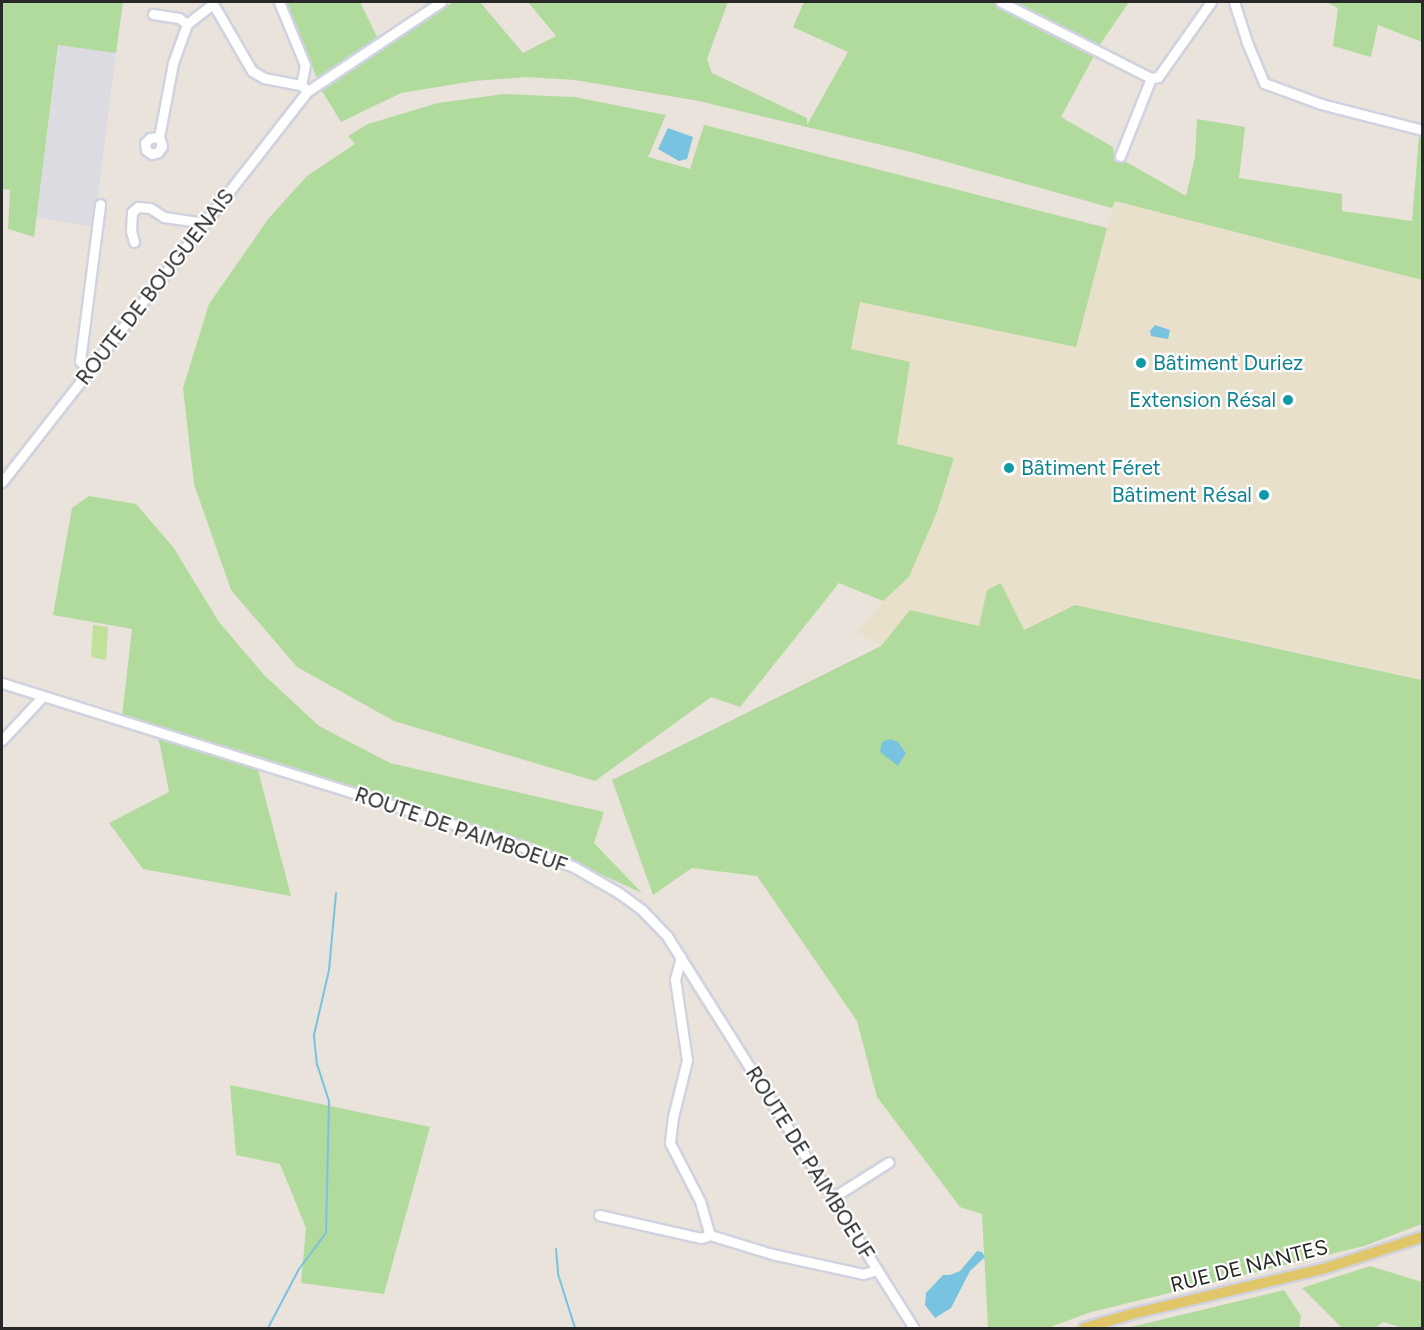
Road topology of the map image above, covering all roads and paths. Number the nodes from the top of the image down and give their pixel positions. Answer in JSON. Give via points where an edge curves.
{"nodes":[{"id":1,"x":279,"y":2,"type":"edge"},
{"id":2,"x":441,"y":2,"type":"edge"},
{"id":3,"x":1001,"y":2,"type":"edge"},
{"id":4,"x":1211,"y":2,"type":"edge"},
{"id":5,"x":1234,"y":2,"type":"edge"},
{"id":6,"x":212,"y":3,"type":"edge"},
{"id":7,"x":153,"y":14,"type":"dead end"},
{"id":8,"x":187,"y":24,"type":"junction"},
{"id":9,"x":1151,"y":78,"type":"junction"},
{"id":10,"x":304,"y":88,"type":"junction"},
{"id":11,"x":1422,"y":130,"type":"edge"},
{"id":12,"x":159,"y":138,"type":"dead end"},
{"id":13,"x":1120,"y":156,"type":"dead end"},
{"id":14,"x":100,"y":204,"type":"dead end"},
{"id":15,"x":205,"y":223,"type":"junction"},
{"id":16,"x":134,"y":242,"type":"dead end"},
{"id":17,"x":89,"y":370,"type":"junction"},
{"id":18,"x":2,"y":482,"type":"edge"},
{"id":19,"x":2,"y":682,"type":"edge"},
{"id":20,"x":43,"y":696,"type":"junction"},
{"id":21,"x":2,"y":740,"type":"edge"},
{"id":22,"x":681,"y":957,"type":"junction"},
{"id":23,"x":889,"y":1162,"type":"dead end"},
{"id":24,"x":832,"y":1198,"type":"junction"},
{"id":25,"x":598,"y":1215,"type":"dead end"},
{"id":26,"x":711,"y":1235,"type":"junction"},
{"id":27,"x":1422,"y":1237,"type":"edge"},
{"id":28,"x":877,"y":1270,"type":"junction"},
{"id":29,"x":914,"y":1329,"type":"edge"},
{"id":30,"x":1084,"y":1329,"type":"edge"}],
"edges":[{"from":1,"to":10,"type":"street","via":[[305,65]]},
{"from":2,"to":10,"type":"street","name":"ROUTE DE BOUGUENAIS"},
{"from":3,"to":9,"type":"street"},
{"from":4,"to":9,"type":"street","via":[[1158,77]]},
{"from":5,"to":11,"type":"street","via":[[1264,83],[1321,104]]},
{"from":6,"to":8,"type":"street"},
{"from":6,"to":10,"type":"street","via":[[252,71]]},
{"from":7,"to":8,"type":"street","via":[[179,18]]},
{"from":8,"to":12,"type":"street","via":[[173,63]]},
{"from":9,"to":13,"type":"street"},
{"from":10,"to":15,"type":"street","name":"ROUTE DE BOUGUENAIS"},
{"from":14,"to":17,"type":"street","via":[[80,361]]},
{"from":15,"to":16,"type":"street","via":[[164,217],[150,208],[138,207],[132,212]]},
{"from":15,"to":17,"type":"street","name":"ROUTE DE BOUGUENAIS"},
{"from":17,"to":18,"type":"street","name":"ROUTE DE BOUGUENAIS"},
{"from":19,"to":20,"type":"street","name":"ROUTE DE PAIMBOEUF"},
{"from":20,"to":21,"type":"street"},
{"from":20,"to":22,"type":"street","name":"ROUTE DE PAIMBOEUF","via":[[507,841],[574,867],[642,910]]},
{"from":22,"to":24,"type":"street","name":"ROUTE DE PAIMBOEUF"},
{"from":22,"to":26,"type":"street","via":[[675,979],[687,1060],[670,1143],[700,1201]]},
{"from":23,"to":24,"type":"street"},
{"from":24,"to":28,"type":"street","name":"ROUTE DE PAIMBOEUF"},
{"from":25,"to":26,"type":"street","via":[[701,1238]]},
{"from":26,"to":28,"type":"street","via":[[772,1254],[852,1271]]},
{"from":27,"to":30,"type":"main road","name":"RUE DE NANTES","via":[[1323,1269]]},
{"from":28,"to":29,"type":"street","name":"ROUTE DE PAIMBOEUF"}]}
